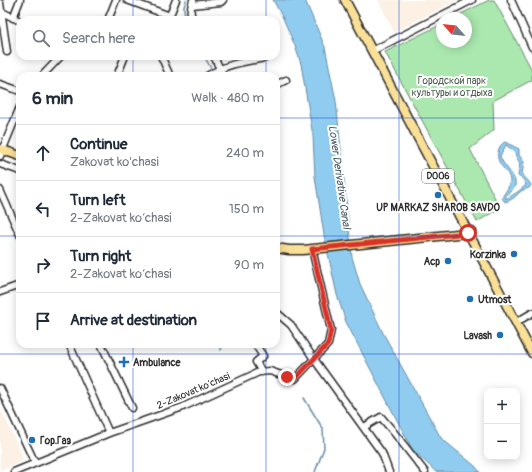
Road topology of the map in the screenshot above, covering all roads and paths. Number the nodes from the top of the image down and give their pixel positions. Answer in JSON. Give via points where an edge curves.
{"nodes":[{"id":1,"x":20,"y":0,"type":"edge"},
{"id":2,"x":116,"y":0,"type":"edge"},
{"id":3,"x":127,"y":0,"type":"edge"},
{"id":4,"x":176,"y":0,"type":"edge"},
{"id":5,"x":223,"y":0,"type":"edge"},
{"id":6,"x":345,"y":0,"type":"edge"},
{"id":7,"x":350,"y":0,"type":"edge"},
{"id":8,"x":472,"y":0,"type":"edge"},
{"id":9,"x":511,"y":0,"type":"edge"},
{"id":10,"x":0,"y":3,"type":"edge"},
{"id":11,"x":192,"y":3,"type":"edge"},
{"id":12,"x":0,"y":11,"type":"edge"},
{"id":13,"x":110,"y":16,"type":"edge"},
{"id":14,"x":164,"y":16,"type":"edge"},
{"id":15,"x":170,"y":16,"type":"edge"},
{"id":16,"x":191,"y":16,"type":"edge"},
{"id":17,"x":13,"y":18,"type":"junction"},
{"id":18,"x":16,"y":19,"type":"edge"},
{"id":19,"x":532,"y":47,"type":"edge"},
{"id":20,"x":374,"y":50,"type":"junction"},
{"id":21,"x":7,"y":52,"type":"dead end"},
{"id":22,"x":56,"y":60,"type":"edge"},
{"id":23,"x":123,"y":60,"type":"edge"},
{"id":24,"x":164,"y":60,"type":"edge"},
{"id":25,"x":216,"y":60,"type":"edge"},
{"id":26,"x":253,"y":60,"type":"edge"},
{"id":27,"x":220,"y":68,"type":"junction"},
{"id":28,"x":46,"y":72,"type":"edge"},
{"id":29,"x":119,"y":72,"type":"edge"},
{"id":30,"x":168,"y":72,"type":"edge"},
{"id":31,"x":214,"y":72,"type":"edge"},
{"id":32,"x":222,"y":72,"type":"edge"},
{"id":33,"x":286,"y":80,"type":"dead end"},
{"id":34,"x":280,"y":83,"type":"edge"},
{"id":35,"x":0,"y":84,"type":"edge"},
{"id":36,"x":16,"y":90,"type":"edge"},
{"id":37,"x":16,"y":123,"type":"edge"},
{"id":38,"x":1,"y":151,"type":"edge"},
{"id":39,"x":16,"y":155,"type":"edge"},
{"id":40,"x":0,"y":164,"type":"edge"},
{"id":41,"x":16,"y":170,"type":"edge"},
{"id":42,"x":0,"y":190,"type":"edge"},
{"id":43,"x":16,"y":226,"type":"edge"},
{"id":44,"x":470,"y":232,"type":"junction"},
{"id":45,"x":280,"y":249,"type":"edge"},
{"id":46,"x":312,"y":249,"type":"junction"},
{"id":47,"x":16,"y":286,"type":"edge"},
{"id":48,"x":0,"y":292,"type":"edge"},
{"id":49,"x":532,"y":313,"type":"edge"},
{"id":50,"x":280,"y":315,"type":"edge"},
{"id":51,"x":518,"y":321,"type":"junction"},
{"id":52,"x":532,"y":342,"type":"edge"},
{"id":53,"x":71,"y":348,"type":"edge"},
{"id":54,"x":103,"y":348,"type":"edge"},
{"id":55,"x":258,"y":348,"type":"edge"},
{"id":56,"x":532,"y":353,"type":"edge"},
{"id":57,"x":314,"y":359,"type":"junction"},
{"id":58,"x":262,"y":372,"type":"junction"},
{"id":59,"x":0,"y":388,"type":"edge"},
{"id":60,"x":132,"y":408,"type":"dead end"},
{"id":61,"x":364,"y":428,"type":"junction"},
{"id":62,"x":109,"y":433,"type":"junction"},
{"id":63,"x":32,"y":464,"type":"junction"},
{"id":64,"x":14,"y":472,"type":"edge"},
{"id":65,"x":33,"y":472,"type":"edge"},
{"id":66,"x":389,"y":472,"type":"edge"},
{"id":67,"x":425,"y":472,"type":"edge"}],
"edges":[{"from":1,"to":17,"type":"street"},
{"from":2,"to":13,"type":"street"},
{"from":3,"to":14,"type":"street"},
{"from":4,"to":15,"type":"street"},
{"from":5,"to":11,"type":"street"},
{"from":6,"to":20,"type":"main road","number":"D006"},
{"from":7,"to":20,"type":"main road","number":"D006"},
{"from":8,"to":20,"type":"street"},
{"from":9,"to":19,"type":"street"},
{"from":10,"to":12,"type":"street"},
{"from":11,"to":16,"type":"street"},
{"from":12,"to":17,"type":"street"},
{"from":12,"to":21,"type":"street"},
{"from":17,"to":18,"type":"street"},
{"from":20,"to":44,"type":"main road","number":"D006"},
{"from":22,"to":28,"type":"street"},
{"from":23,"to":29,"type":"street"},
{"from":24,"to":30,"type":"street"},
{"from":25,"to":27,"type":"street"},
{"from":26,"to":27,"type":"street"},
{"from":27,"to":31,"type":"street"},
{"from":27,"to":32,"type":"street"},
{"from":33,"to":34,"type":"street"},
{"from":35,"to":36,"type":"street"},
{"from":37,"to":38,"type":"street"},
{"from":38,"to":39,"type":"main road"},
{"from":40,"to":41,"type":"street"},
{"from":42,"to":43,"type":"street"},
{"from":44,"to":46,"type":"main road"},
{"from":44,"to":51,"type":"main road","number":"D006"},
{"from":45,"to":46,"type":"main road"},
{"from":46,"to":57,"type":"street","via":[[331,330],[328,344]]},
{"from":47,"to":48,"type":"street"},
{"from":49,"to":51,"type":"street"},
{"from":50,"to":57,"type":"street","via":[[291,325]]},
{"from":51,"to":52,"type":"main road","number":"D006"},
{"from":51,"to":56,"type":"main road","number":"D006"},
{"from":53,"to":62,"type":"street"},
{"from":54,"to":60,"type":"street"},
{"from":55,"to":58,"type":"street","via":[[263,356],[256,362]]},
{"from":57,"to":58,"type":"street","via":[[295,379],[270,371]]},
{"from":57,"to":61,"type":"street"},
{"from":58,"to":62,"type":"street","name":"2-Zakovat ko‘chasi","via":[[183,407]]},
{"from":59,"to":63,"type":"street"},
{"from":61,"to":66,"type":"street","via":[[382,453]]},
{"from":61,"to":67,"type":"street","via":[[381,417]]},
{"from":62,"to":63,"type":"street","name":"2-Zakovat ko‘chasi"},
{"from":63,"to":64,"type":"street","name":"2-Zakovat ko‘chasi"},
{"from":63,"to":65,"type":"street"}]}
